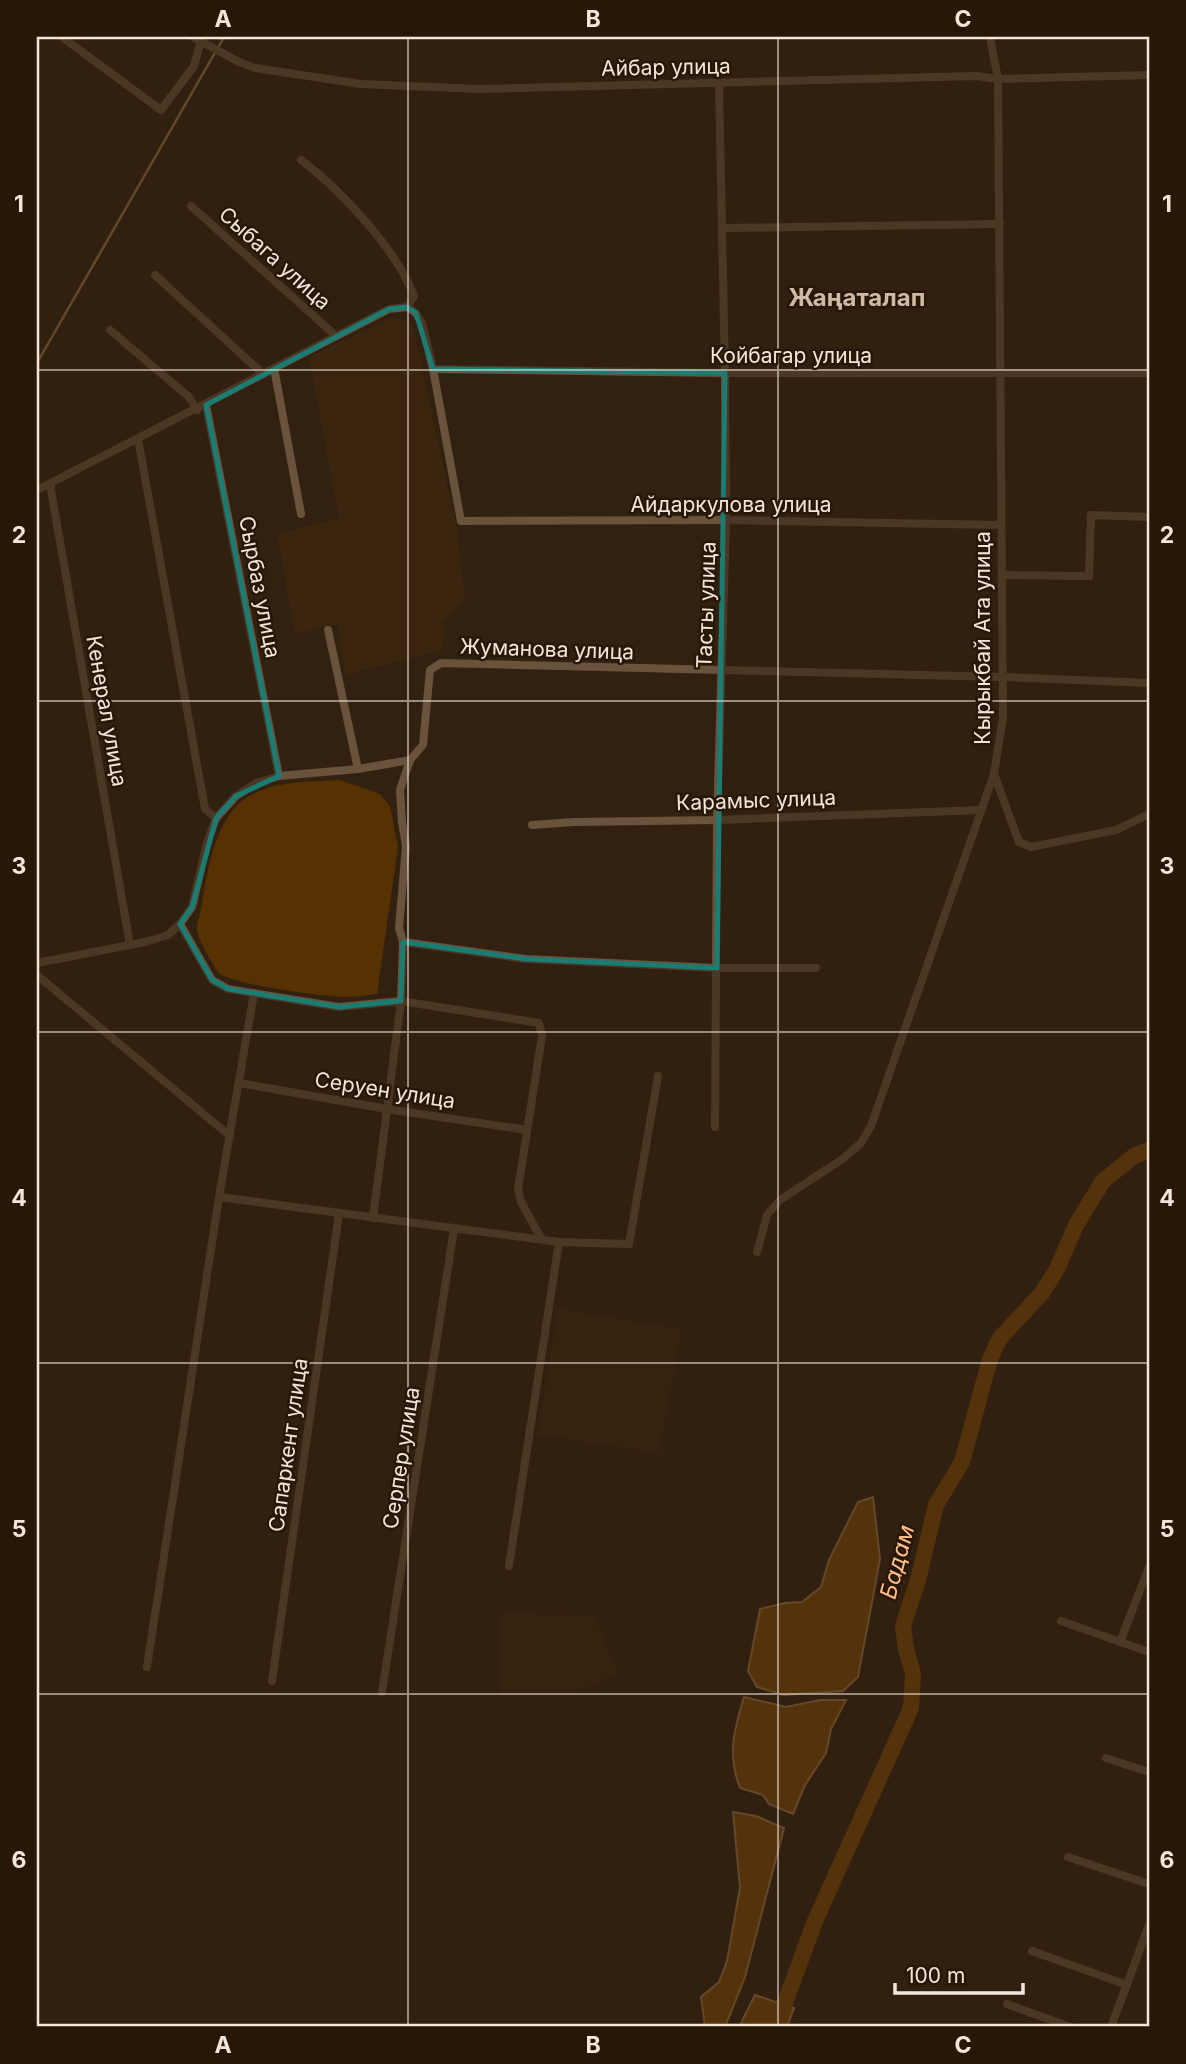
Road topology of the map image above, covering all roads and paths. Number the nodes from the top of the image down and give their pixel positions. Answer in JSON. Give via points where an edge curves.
{"nodes":[{"id":1,"x":62,"y":37,"type":"edge"},
{"id":2,"x":990,"y":37,"type":"edge"},
{"id":3,"x":199,"y":39,"type":"edge"},
{"id":4,"x":1149,"y":75,"type":"edge"},
{"id":5,"x":998,"y":79,"type":"junction"},
{"id":6,"x":719,"y":84,"type":"junction"},
{"id":7,"x":301,"y":160,"type":"dead end"},
{"id":8,"x":191,"y":206,"type":"dead end"},
{"id":9,"x":1000,"y":224,"type":"junction"},
{"id":10,"x":722,"y":228,"type":"junction"},
{"id":11,"x":155,"y":275,"type":"dead end"},
{"id":12,"x":407,"y":307,"type":"junction"},
{"id":13,"x":110,"y":330,"type":"dead end"},
{"id":14,"x":336,"y":336,"type":"junction"},
{"id":15,"x":274,"y":368,"type":"junction"},
{"id":16,"x":433,"y":369,"type":"junction"},
{"id":17,"x":263,"y":373,"type":"junction"},
{"id":18,"x":725,"y":373,"type":"junction"},
{"id":19,"x":1149,"y":373,"type":"edge"},
{"id":20,"x":1001,"y":374,"type":"junction"},
{"id":21,"x":206,"y":405,"type":"junction"},
{"id":22,"x":197,"y":410,"type":"junction"},
{"id":23,"x":138,"y":439,"type":"junction"},
{"id":24,"x":50,"y":484,"type":"junction"},
{"id":25,"x":37,"y":490,"type":"edge"},
{"id":26,"x":301,"y":514,"type":"dead end"},
{"id":27,"x":1149,"y":517,"type":"edge"},
{"id":28,"x":726,"y":520,"type":"junction"},
{"id":29,"x":1000,"y":525,"type":"junction"},
{"id":30,"x":1002,"y":575,"type":"junction"},
{"id":31,"x":328,"y":630,"type":"dead end"},
{"id":32,"x":722,"y":671,"type":"junction"},
{"id":33,"x":1003,"y":677,"type":"junction"},
{"id":34,"x":1149,"y":682,"type":"edge"},
{"id":35,"x":410,"y":760,"type":"junction"},
{"id":36,"x":358,"y":769,"type":"junction"},
{"id":37,"x":994,"y":774,"type":"junction"},
{"id":38,"x":279,"y":776,"type":"junction"},
{"id":39,"x":981,"y":810,"type":"junction"},
{"id":40,"x":1149,"y":814,"type":"edge"},
{"id":41,"x":216,"y":818,"type":"junction"},
{"id":42,"x":717,"y":820,"type":"junction"},
{"id":43,"x":532,"y":825,"type":"dead end"},
{"id":44,"x":180,"y":924,"type":"junction"},
{"id":45,"x":403,"y":942,"type":"junction"},
{"id":46,"x":130,"y":945,"type":"junction"},
{"id":47,"x":37,"y":963,"type":"edge"},
{"id":48,"x":717,"y":968,"type":"junction"},
{"id":49,"x":816,"y":968,"type":"dead end"},
{"id":50,"x":37,"y":975,"type":"edge"},
{"id":51,"x":254,"y":993,"type":"junction"},
{"id":52,"x":401,"y":1001,"type":"junction"},
{"id":53,"x":658,"y":1076,"type":"dead end"},
{"id":54,"x":239,"y":1083,"type":"junction"},
{"id":55,"x":387,"y":1110,"type":"junction"},
{"id":56,"x":715,"y":1127,"type":"dead end"},
{"id":57,"x":527,"y":1130,"type":"junction"},
{"id":58,"x":230,"y":1136,"type":"junction"},
{"id":59,"x":219,"y":1197,"type":"junction"},
{"id":60,"x":339,"y":1213,"type":"junction"},
{"id":61,"x":373,"y":1217,"type":"junction"},
{"id":62,"x":454,"y":1228,"type":"junction"},
{"id":63,"x":541,"y":1238,"type":"junction"},
{"id":64,"x":559,"y":1242,"type":"junction"},
{"id":65,"x":757,"y":1252,"type":"dead end"},
{"id":66,"x":509,"y":1566,"type":"dead end"},
{"id":67,"x":1149,"y":1567,"type":"edge"},
{"id":68,"x":1061,"y":1621,"type":"dead end"},
{"id":69,"x":1120,"y":1642,"type":"junction"},
{"id":70,"x":1149,"y":1652,"type":"edge"},
{"id":71,"x":147,"y":1667,"type":"dead end"},
{"id":72,"x":272,"y":1681,"type":"dead end"},
{"id":73,"x":382,"y":1692,"type":"dead end"},
{"id":74,"x":1105,"y":1758,"type":"dead end"},
{"id":75,"x":1149,"y":1772,"type":"edge"},
{"id":76,"x":1068,"y":1857,"type":"dead end"},
{"id":77,"x":1149,"y":1884,"type":"edge"},
{"id":78,"x":1149,"y":1925,"type":"edge"},
{"id":79,"x":1032,"y":1951,"type":"dead end"},
{"id":80,"x":1127,"y":1985,"type":"junction"},
{"id":81,"x":1007,"y":2004,"type":"dead end"},
{"id":82,"x":1070,"y":2027,"type":"edge"},
{"id":83,"x":1111,"y":2027,"type":"edge"}],
"edges":[{"from":1,"to":3,"type":"street","via":[[161,110],[194,66]]},
{"from":2,"to":5,"type":"street","name":"Кырыкбай Ата улица"},
{"from":3,"to":6,"type":"street","name":"Айбар улица","via":[[255,68],[361,84],[479,89]]},
{"from":4,"to":5,"type":"street","name":"Айбар улица"},
{"from":5,"to":6,"type":"street","name":"Айбар улица"},
{"from":5,"to":9,"type":"street","name":"Кырыкбай Ата улица"},
{"from":6,"to":10,"type":"street","name":"Тасты улица"},
{"from":7,"to":12,"type":"street","via":[[324,177],[393,254],[414,296]]},
{"from":8,"to":14,"type":"street","name":"Сыбага улица"},
{"from":9,"to":10,"type":"street"},
{"from":9,"to":20,"type":"street","name":"Кырыкбай Ата улица"},
{"from":10,"to":18,"type":"street","name":"Тасты улица"},
{"from":11,"to":17,"type":"street"},
{"from":12,"to":14,"type":"street","via":[[389,309]]},
{"from":12,"to":16,"type":"street","via":[[422,323]]},
{"from":13,"to":22,"type":"street","via":[[189,397]]},
{"from":14,"to":15,"type":"street"},
{"from":15,"to":17,"type":"street"},
{"from":15,"to":26,"type":"street"},
{"from":16,"to":18,"type":"street","name":"Койбагар улица"},
{"from":16,"to":28,"type":"street","name":"Айдаркулова улица","via":[[461,521]]},
{"from":17,"to":21,"type":"street"},
{"from":18,"to":20,"type":"street","name":"Койбагар улица"},
{"from":18,"to":28,"type":"street","name":"Тасты улица"},
{"from":19,"to":20,"type":"street","name":"Койбагар улица"},
{"from":20,"to":29,"type":"street","name":"Кырыкбай Ата улица"},
{"from":21,"to":22,"type":"street"},
{"from":21,"to":38,"type":"street","name":"Сырбаз улица"},
{"from":22,"to":23,"type":"street"},
{"from":23,"to":24,"type":"street"},
{"from":23,"to":41,"type":"street","via":[[205,809]]},
{"from":24,"to":25,"type":"street"},
{"from":24,"to":46,"type":"street","name":"Кенерал улица"},
{"from":27,"to":30,"type":"street","via":[[1091,515],[1089,576]]},
{"from":28,"to":29,"type":"street","name":"Айдаркулова улица"},
{"from":28,"to":32,"type":"street","name":"Тасты улица"},
{"from":29,"to":30,"type":"street","name":"Кырыкбай Ата улица"},
{"from":30,"to":33,"type":"street","name":"Кырыкбай Ата улица"},
{"from":31,"to":36,"type":"street"},
{"from":32,"to":33,"type":"street","name":"Жуманова улица"},
{"from":32,"to":35,"type":"street","name":"Жуманова улица","via":[[441,663],[430,670],[423,745]]},
{"from":32,"to":42,"type":"street","name":"Тасты улица"},
{"from":33,"to":34,"type":"street","name":"Жуманова улица"},
{"from":33,"to":37,"type":"street","name":"Кырыкбай Ата улица","via":[[1003,717]]},
{"from":35,"to":36,"type":"street"},
{"from":35,"to":45,"type":"street","via":[[400,790],[406,846],[399,928]]},
{"from":36,"to":38,"type":"street"},
{"from":37,"to":39,"type":"street","name":"Кырыкбай Ата улица"},
{"from":37,"to":40,"type":"street","via":[[1019,842],[1031,847],[1116,830]]},
{"from":38,"to":41,"type":"street","via":[[236,796]]},
{"from":39,"to":42,"type":"street","name":"Карамыс улица"},
{"from":39,"to":65,"type":"street","name":"Кырыкбай Ата улица","via":[[871,1126],[844,1158],[780,1200],[767,1215]]},
{"from":41,"to":44,"type":"street","via":[[192,907]]},
{"from":42,"to":43,"type":"street","name":"Карамыс улица"},
{"from":42,"to":48,"type":"street","name":"Тасты улица"},
{"from":44,"to":46,"type":"street","via":[[168,935]]},
{"from":44,"to":51,"type":"street","via":[[212,980],[228,989]]},
{"from":45,"to":48,"type":"street","via":[[527,959]]},
{"from":45,"to":52,"type":"street"},
{"from":46,"to":47,"type":"street"},
{"from":48,"to":49,"type":"street"},
{"from":48,"to":56,"type":"street","name":"Тасты улица"},
{"from":50,"to":58,"type":"street"},
{"from":51,"to":52,"type":"street","via":[[339,1007]]},
{"from":51,"to":54,"type":"street"},
{"from":52,"to":55,"type":"street"},
{"from":52,"to":57,"type":"street","via":[[539,1023],[542,1036]]},
{"from":53,"to":64,"type":"street","via":[[629,1244]]},
{"from":54,"to":55,"type":"street","name":"Серуен улица"},
{"from":54,"to":58,"type":"street"},
{"from":55,"to":57,"type":"street","name":"Серуен улица"},
{"from":55,"to":61,"type":"street"},
{"from":57,"to":63,"type":"street","via":[[519,1189],[521,1202]]},
{"from":58,"to":59,"type":"street"},
{"from":59,"to":60,"type":"street"},
{"from":59,"to":71,"type":"street"},
{"from":60,"to":61,"type":"street"},
{"from":60,"to":72,"type":"street","name":"Сапаркент улица"},
{"from":61,"to":62,"type":"street"},
{"from":62,"to":63,"type":"street"},
{"from":62,"to":73,"type":"street","name":"Серпер улица"},
{"from":63,"to":64,"type":"street"},
{"from":64,"to":66,"type":"street"},
{"from":67,"to":69,"type":"street"},
{"from":68,"to":69,"type":"street"},
{"from":69,"to":70,"type":"street"},
{"from":74,"to":75,"type":"street"},
{"from":76,"to":77,"type":"street"},
{"from":78,"to":80,"type":"street"},
{"from":79,"to":80,"type":"street"},
{"from":80,"to":83,"type":"street"},
{"from":81,"to":82,"type":"street"}]}
